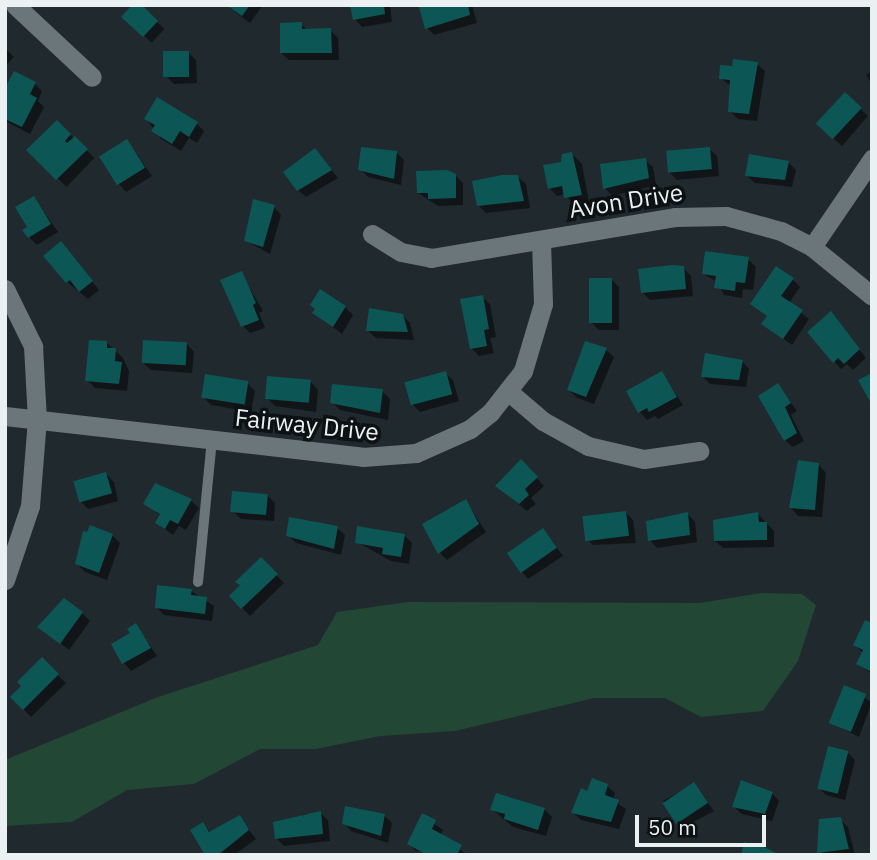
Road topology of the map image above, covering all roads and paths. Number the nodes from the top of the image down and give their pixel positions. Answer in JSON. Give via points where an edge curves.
{"nodes":[{"id":1,"x":15,"y":5,"type":"edge"},
{"id":2,"x":92,"y":77,"type":"dead end"},
{"id":3,"x":872,"y":159,"type":"edge"},
{"id":4,"x":372,"y":234,"type":"dead end"},
{"id":5,"x":541,"y":240,"type":"junction"},
{"id":6,"x":812,"y":247,"type":"junction"},
{"id":7,"x":5,"y":289,"type":"edge"},
{"id":8,"x":872,"y":296,"type":"edge"},
{"id":9,"x":509,"y":392,"type":"junction"},
{"id":10,"x":5,"y":416,"type":"edge"},
{"id":11,"x":37,"y":419,"type":"junction"},
{"id":12,"x":212,"y":440,"type":"junction"},
{"id":13,"x":699,"y":451,"type":"dead end"},
{"id":14,"x":5,"y":580,"type":"edge"},
{"id":15,"x":198,"y":582,"type":"dead end"}],
"edges":[{"from":1,"to":2,"type":"street"},
{"from":3,"to":6,"type":"street","via":[[849,186]]},
{"from":4,"to":5,"type":"street","name":"Avon Drive","via":[[401,252],[431,258]]},
{"from":5,"to":6,"type":"street","name":"Avon Drive","via":[[697,215],[753,221]]},
{"from":5,"to":9,"type":"street","name":"Fairway Drive","via":[[545,275],[537,329],[523,371]]},
{"from":6,"to":8,"type":"street","name":"Avon Drive"},
{"from":7,"to":11,"type":"street","via":[[33,345]]},
{"from":9,"to":12,"type":"street","name":"Fairway Drive","via":[[460,434],[416,453],[390,457]]},
{"from":9,"to":13,"type":"street","via":[[543,421],[589,446],[644,459]]},
{"from":10,"to":11,"type":"street","name":"Fairway Drive"},
{"from":11,"to":12,"type":"street","name":"Fairway Drive"},
{"from":11,"to":14,"type":"street","via":[[30,506]]},
{"from":12,"to":15,"type":"lane"}]}
